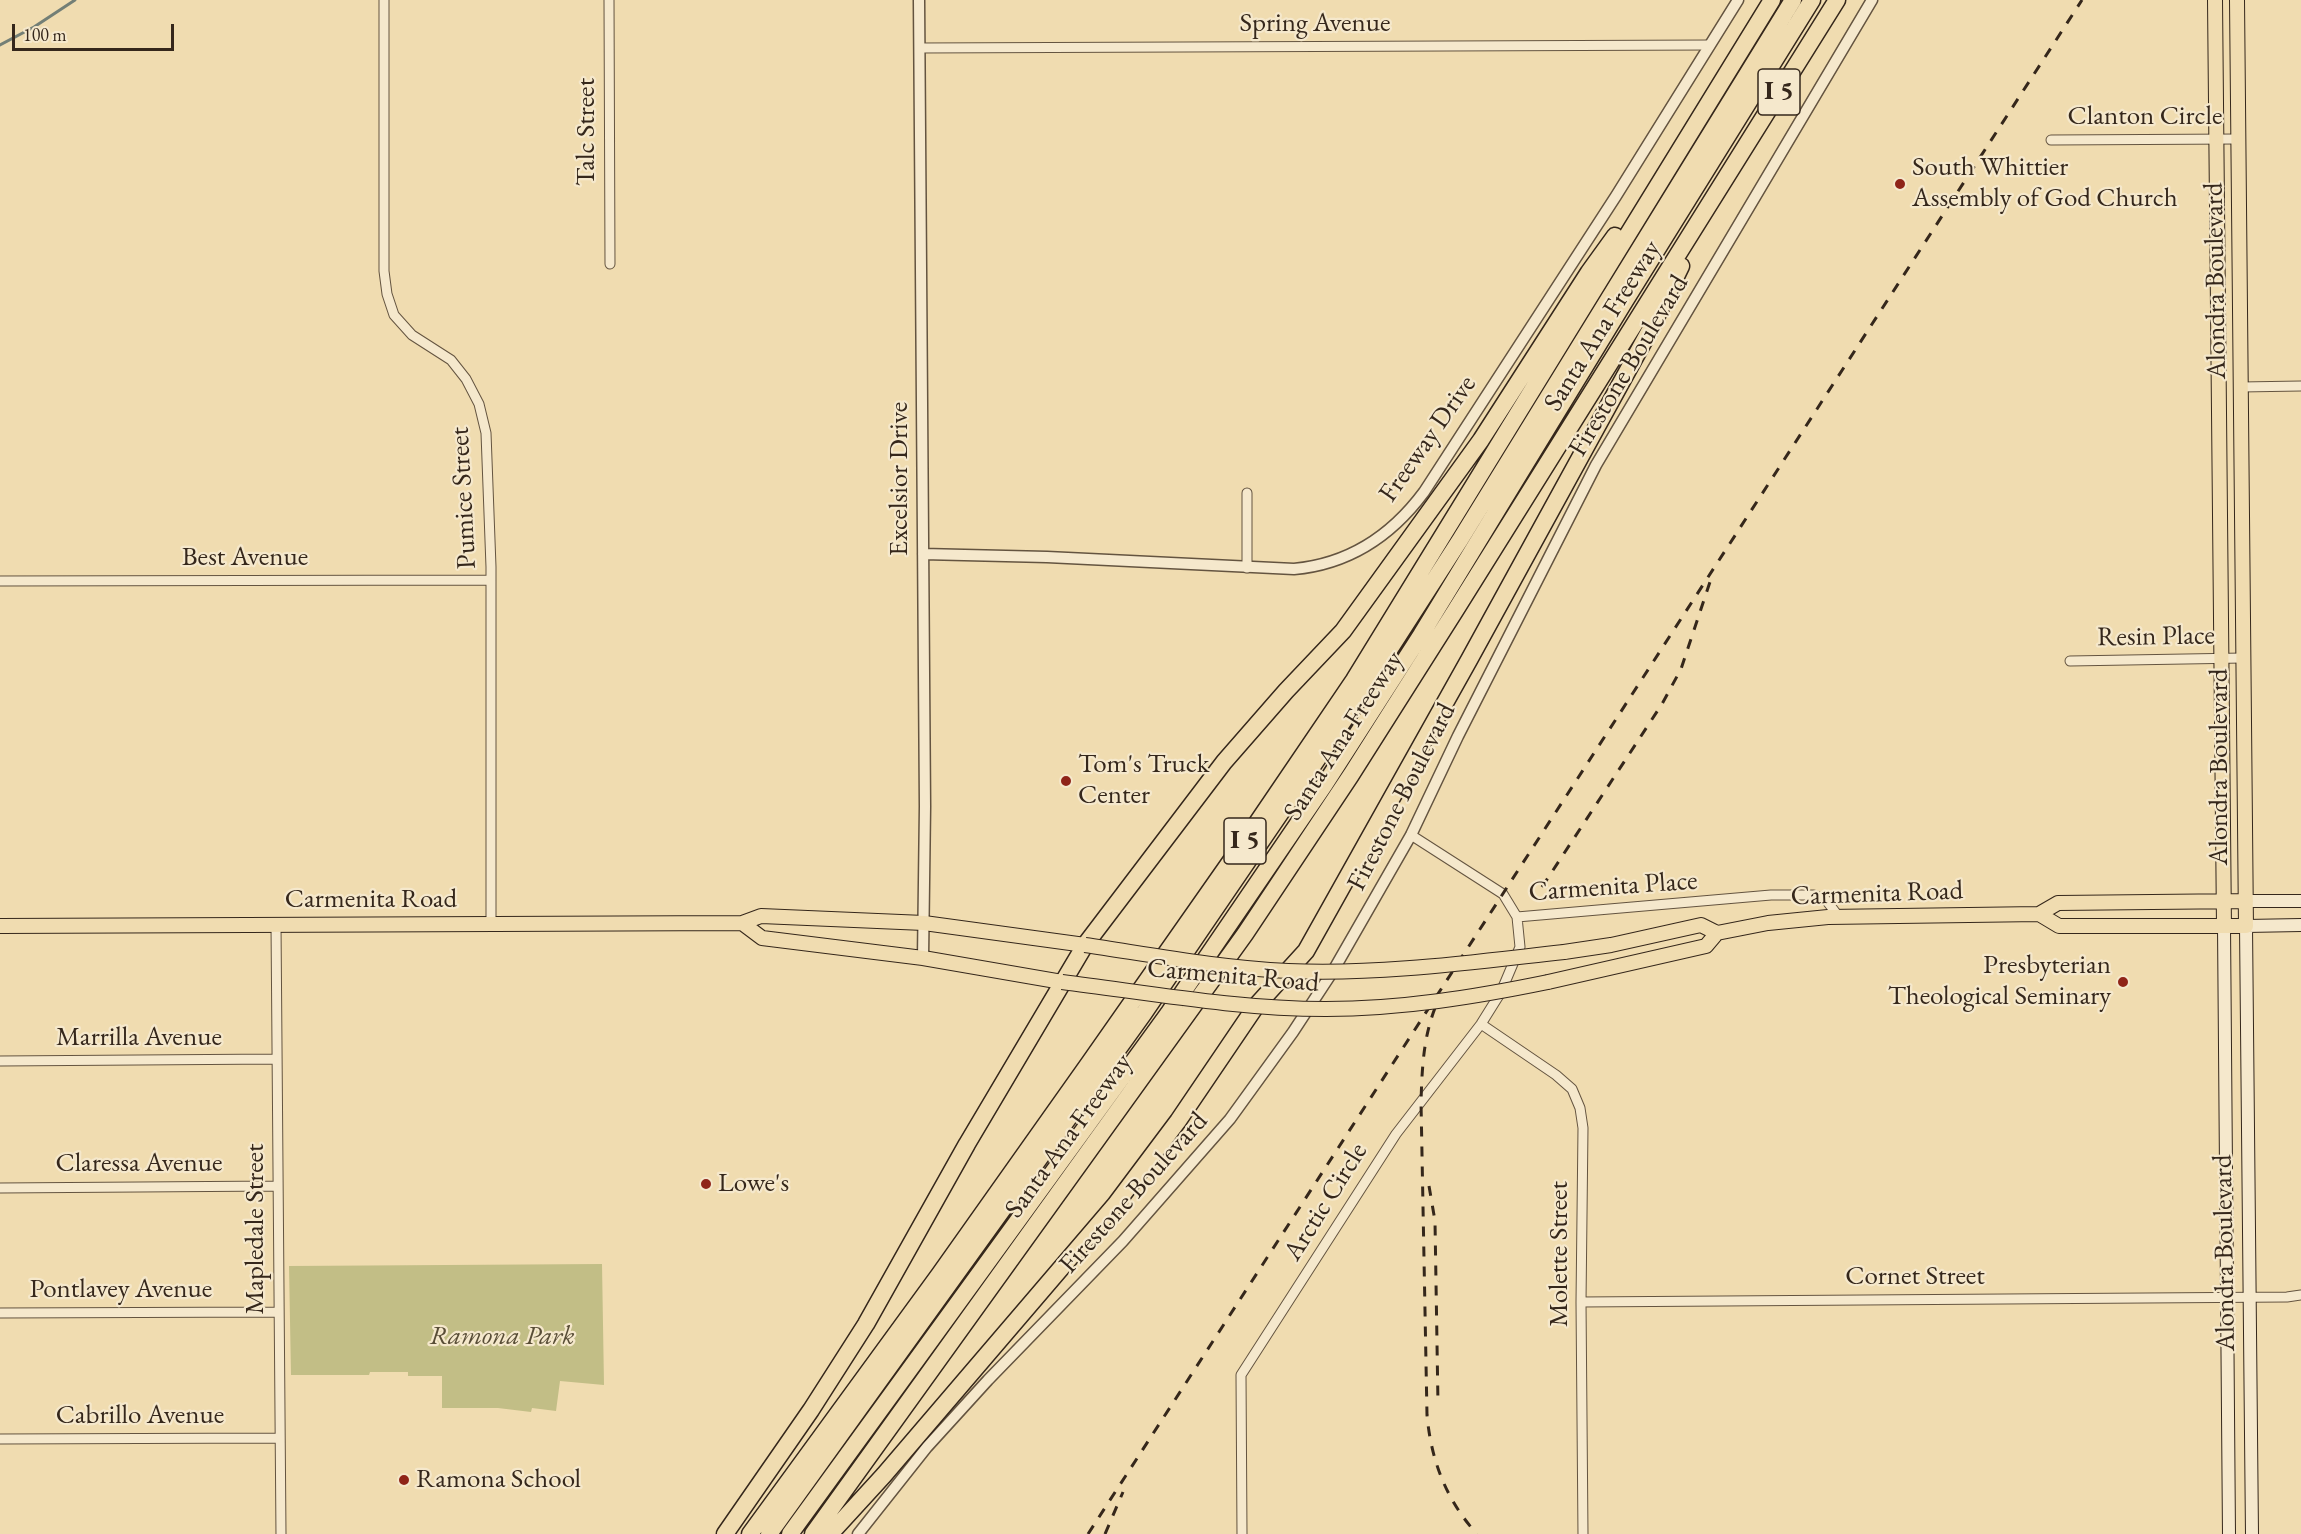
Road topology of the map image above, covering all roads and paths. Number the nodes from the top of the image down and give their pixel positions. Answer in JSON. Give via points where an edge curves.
{"nodes":[{"id":1,"x":384,"y":0,"type":"edge"},
{"id":2,"x":609,"y":0,"type":"edge"},
{"id":3,"x":919,"y":0,"type":"edge"},
{"id":4,"x":1738,"y":0,"type":"edge"},
{"id":5,"x":1772,"y":0,"type":"edge"},
{"id":6,"x":1793,"y":0,"type":"edge"},
{"id":7,"x":1812,"y":0,"type":"edge"},
{"id":8,"x":1838,"y":0,"type":"edge"},
{"id":9,"x":1872,"y":0,"type":"edge"},
{"id":10,"x":2215,"y":0,"type":"edge"},
{"id":11,"x":2237,"y":0,"type":"edge"},
{"id":12,"x":1710,"y":45,"type":"junction"},
{"id":13,"x":920,"y":48,"type":"junction"},
{"id":14,"x":1698,"y":120,"type":"junction"},
{"id":15,"x":2238,"y":139,"type":"junction"},
{"id":16,"x":2051,"y":140,"type":"dead end"},
{"id":17,"x":2217,"y":140,"type":"junction"},
{"id":18,"x":1721,"y":185,"type":"junction"},
{"id":19,"x":610,"y":264,"type":"dead end"},
{"id":20,"x":2301,"y":386,"type":"edge"},
{"id":21,"x":2241,"y":387,"type":"junction"},
{"id":22,"x":2242,"y":458,"type":"junction"},
{"id":23,"x":2220,"y":459,"type":"junction"},
{"id":24,"x":1247,"y":493,"type":"dead end"},
{"id":25,"x":923,"y":554,"type":"junction"},
{"id":26,"x":1247,"y":568,"type":"junction"},
{"id":27,"x":491,"y":580,"type":"junction"},
{"id":28,"x":0,"y":581,"type":"edge"},
{"id":29,"x":2243,"y":658,"type":"junction"},
{"id":30,"x":2221,"y":659,"type":"junction"},
{"id":31,"x":2070,"y":661,"type":"dead end"},
{"id":32,"x":1411,"y":835,"type":"junction"},
{"id":33,"x":2301,"y":901,"type":"edge"},
{"id":34,"x":2224,"y":902,"type":"junction"},
{"id":35,"x":2246,"y":902,"type":"junction"},
{"id":36,"x":2039,"y":914,"type":"junction"},
{"id":37,"x":1517,"y":917,"type":"junction"},
{"id":38,"x":1839,"y":917,"type":"junction"},
{"id":39,"x":924,"y":922,"type":"junction"},
{"id":40,"x":491,"y":923,"type":"junction"},
{"id":41,"x":742,"y":923,"type":"junction"},
{"id":42,"x":276,"y":924,"type":"junction"},
{"id":43,"x":0,"y":926,"type":"edge"},
{"id":44,"x":2224,"y":926,"type":"junction"},
{"id":45,"x":2246,"y":926,"type":"junction"},
{"id":46,"x":2301,"y":926,"type":"edge"},
{"id":47,"x":1717,"y":933,"type":"junction"},
{"id":48,"x":1085,"y":945,"type":"junction"},
{"id":49,"x":923,"y":958,"type":"junction"},
{"id":50,"x":1287,"y":971,"type":"junction"},
{"id":51,"x":1062,"y":982,"type":"junction"},
{"id":52,"x":1256,"y":1006,"type":"junction"},
{"id":53,"x":1481,"y":1024,"type":"junction"},
{"id":54,"x":277,"y":1059,"type":"junction"},
{"id":55,"x":0,"y":1061,"type":"edge"},
{"id":56,"x":278,"y":1186,"type":"junction"},
{"id":57,"x":0,"y":1188,"type":"edge"},
{"id":58,"x":2301,"y":1295,"type":"edge"},
{"id":59,"x":2227,"y":1297,"type":"junction"},
{"id":60,"x":2250,"y":1297,"type":"junction"},
{"id":61,"x":1581,"y":1302,"type":"junction"},
{"id":62,"x":279,"y":1312,"type":"junction"},
{"id":63,"x":0,"y":1313,"type":"edge"},
{"id":64,"x":280,"y":1438,"type":"junction"},
{"id":65,"x":0,"y":1439,"type":"edge"},
{"id":66,"x":281,"y":1534,"type":"edge"},
{"id":67,"x":725,"y":1534,"type":"edge"},
{"id":68,"x":750,"y":1534,"type":"edge"},
{"id":69,"x":769,"y":1534,"type":"edge"},
{"id":70,"x":790,"y":1534,"type":"edge"},
{"id":71,"x":813,"y":1534,"type":"edge"},
{"id":72,"x":830,"y":1534,"type":"edge"},
{"id":73,"x":858,"y":1534,"type":"edge"},
{"id":74,"x":1242,"y":1534,"type":"edge"},
{"id":75,"x":1583,"y":1534,"type":"edge"},
{"id":76,"x":2229,"y":1534,"type":"edge"},
{"id":77,"x":2252,"y":1534,"type":"edge"}],
"edges":[{"from":1,"to":27,"type":"street","name":"Pumice Street","via":[[384,284],[394,315],[412,335],[451,360],[479,404],[486,433]]},
{"from":2,"to":19,"type":"street","name":"Talc Street"},
{"from":3,"to":13,"type":"street","name":"Excelsior Drive"},
{"from":4,"to":12,"type":"street","name":"Freeway Drive"},
{"from":5,"to":14,"type":"highway","name":"Santa Ana Freeway","number":"I 5"},
{"from":6,"to":69,"type":"highway","via":[[1460,540],[1294,795],[1150,1004]]},
{"from":7,"to":70,"type":"highway","via":[[1325,784],[1168,1014]]},
{"from":8,"to":18,"type":"highway","name":"Santa Ana Freeway","number":"I 5"},
{"from":9,"to":32,"type":"street","name":"Firestone Boulevard","via":[[1596,465]]},
{"from":10,"to":17,"type":"main road","name":"Alondra Boulevard"},
{"from":11,"to":15,"type":"main road","name":"Alondra Boulevard"},
{"from":12,"to":13,"type":"street","name":"Spring Avenue"},
{"from":12,"to":26,"type":"street","name":"Freeway Drive","via":[[1409,512],[1380,538],[1333,561],[1294,569]]},
{"from":13,"to":25,"type":"street","name":"Excelsior Drive"},
{"from":14,"to":48,"type":"highway","via":[[1589,272],[1481,440],[1343,631],[1224,762]]},
{"from":14,"to":68,"type":"highway","name":"Santa Ana Freeway","number":"I 5","via":[[1347,689],[1070,1091]]},
{"from":15,"to":17,"type":"street","name":"Clanton Circle"},
{"from":15,"to":21,"type":"main road","name":"Alondra Boulevard"},
{"from":16,"to":17,"type":"street","name":"Clanton Circle"},
{"from":17,"to":23,"type":"main road","name":"Alondra Boulevard"},
{"from":18,"to":50,"type":"highway","via":[[1644,340],[1469,660],[1306,951]]},
{"from":18,"to":71,"type":"highway","name":"Santa Ana Freeway","number":"I 5","via":[[1431,650],[1245,934]]},
{"from":20,"to":21,"type":"street"},
{"from":21,"to":22,"type":"main road","name":"Alondra Boulevard"},
{"from":22,"to":23,"type":"main road"},
{"from":22,"to":29,"type":"main road","name":"Alondra Boulevard"},
{"from":23,"to":30,"type":"main road","name":"Alondra Boulevard"},
{"from":24,"to":26,"type":"street"},
{"from":25,"to":26,"type":"street","name":"Freeway Drive"},
{"from":25,"to":39,"type":"street","name":"Excelsior Drive"},
{"from":27,"to":28,"type":"street","name":"Best Avenue"},
{"from":27,"to":40,"type":"street","name":"Pumice Street"},
{"from":29,"to":30,"type":"street","name":"Resin Place"},
{"from":29,"to":35,"type":"main road","name":"Alondra Boulevard"},
{"from":30,"to":31,"type":"street","name":"Resin Place"},
{"from":30,"to":34,"type":"main road","name":"Alondra Boulevard"},
{"from":32,"to":37,"type":"street","name":"Carmenita Place","via":[[1503,894]]},
{"from":32,"to":73,"type":"street","name":"Firestone Boulevard","via":[[1333,971],[1230,1119],[1123,1241],[927,1447]]},
{"from":33,"to":35,"type":"main road","name":"Carmenita Road"},
{"from":34,"to":35,"type":"main road","name":"Carmenita Road"},
{"from":34,"to":36,"type":"main road","name":"Carmenita Road","via":[[2058,903]]},
{"from":34,"to":44,"type":"main road","name":"Alondra Boulevard"},
{"from":35,"to":45,"type":"main road","name":"Alondra Boulevard"},
{"from":36,"to":38,"type":"main road","name":"Carmenita Road"},
{"from":36,"to":44,"type":"main road","name":"Carmenita Road","via":[[2059,926]]},
{"from":37,"to":38,"type":"street","name":"Carmenita Place","via":[[1802,895],[1822,898]]},
{"from":37,"to":53,"type":"street","name":"Arctic Circle","via":[[1520,947],[1502,992]]},
{"from":38,"to":47,"type":"main road","name":"Carmenita Road","via":[[1768,923]]},
{"from":39,"to":41,"type":"main road","name":"Carmenita Road","via":[[761,916]]},
{"from":39,"to":48,"type":"main road","name":"Carmenita Road"},
{"from":39,"to":49,"type":"street","name":"Excelsior Drive"},
{"from":40,"to":41,"type":"main road","name":"Carmenita Road"},
{"from":40,"to":42,"type":"main road","name":"Carmenita Road"},
{"from":41,"to":49,"type":"main road","name":"Carmenita Road","via":[[762,938]]},
{"from":42,"to":43,"type":"main road","name":"Carmenita Road"},
{"from":42,"to":54,"type":"street","name":"Mapledale Street"},
{"from":44,"to":45,"type":"main road","name":"Carmenita Road"},
{"from":44,"to":59,"type":"main road","name":"Alondra Boulevard"},
{"from":45,"to":46,"type":"main road","name":"Carmenita Road"},
{"from":45,"to":60,"type":"main road","name":"Alondra Boulevard"},
{"from":47,"to":50,"type":"main road","name":"Carmenita Road","bridge":true,"via":[[1701,925],[1564,952],[1415,968]]},
{"from":47,"to":52,"type":"main road","name":"Carmenita Road","bridge":true,"via":[[1706,946],[1475,997],[1400,1006]]},
{"from":48,"to":50,"type":"main road","name":"Carmenita Road","bridge":true},
{"from":48,"to":51,"type":"highway"},
{"from":49,"to":51,"type":"main road","name":"Carmenita Road"},
{"from":50,"to":52,"type":"highway"},
{"from":51,"to":52,"type":"main road","name":"Carmenita Road","bridge":true},
{"from":51,"to":67,"type":"highway","via":[[866,1324]]},
{"from":52,"to":72,"type":"highway","via":[[1178,1121],[1114,1205]]},
{"from":53,"to":61,"type":"street","name":"Molette Street","via":[[1557,1075],[1572,1089],[1580,1108]]},
{"from":53,"to":74,"type":"street","name":"Arctic Circle","via":[[1396,1134],[1240,1375]]},
{"from":54,"to":55,"type":"street","name":"Marrilla Avenue"},
{"from":54,"to":56,"type":"street","name":"Mapledale Street"},
{"from":56,"to":57,"type":"street","name":"Claressa Avenue"},
{"from":56,"to":62,"type":"street","name":"Mapledale Street"},
{"from":58,"to":60,"type":"street","name":"Cornet Street"},
{"from":59,"to":60,"type":"street","name":"Cornet Street"},
{"from":59,"to":61,"type":"street","name":"Cornet Street"},
{"from":59,"to":76,"type":"main road","name":"Alondra Boulevard"},
{"from":60,"to":77,"type":"main road","name":"Alondra Boulevard"},
{"from":61,"to":75,"type":"street","name":"Molette Street"},
{"from":62,"to":63,"type":"street","name":"Pontlavey Avenue"},
{"from":62,"to":64,"type":"street","name":"Mapledale Street"},
{"from":64,"to":65,"type":"street","name":"Cabrillo Avenue"},
{"from":64,"to":66,"type":"street","name":"Mapledale Street"}]}
